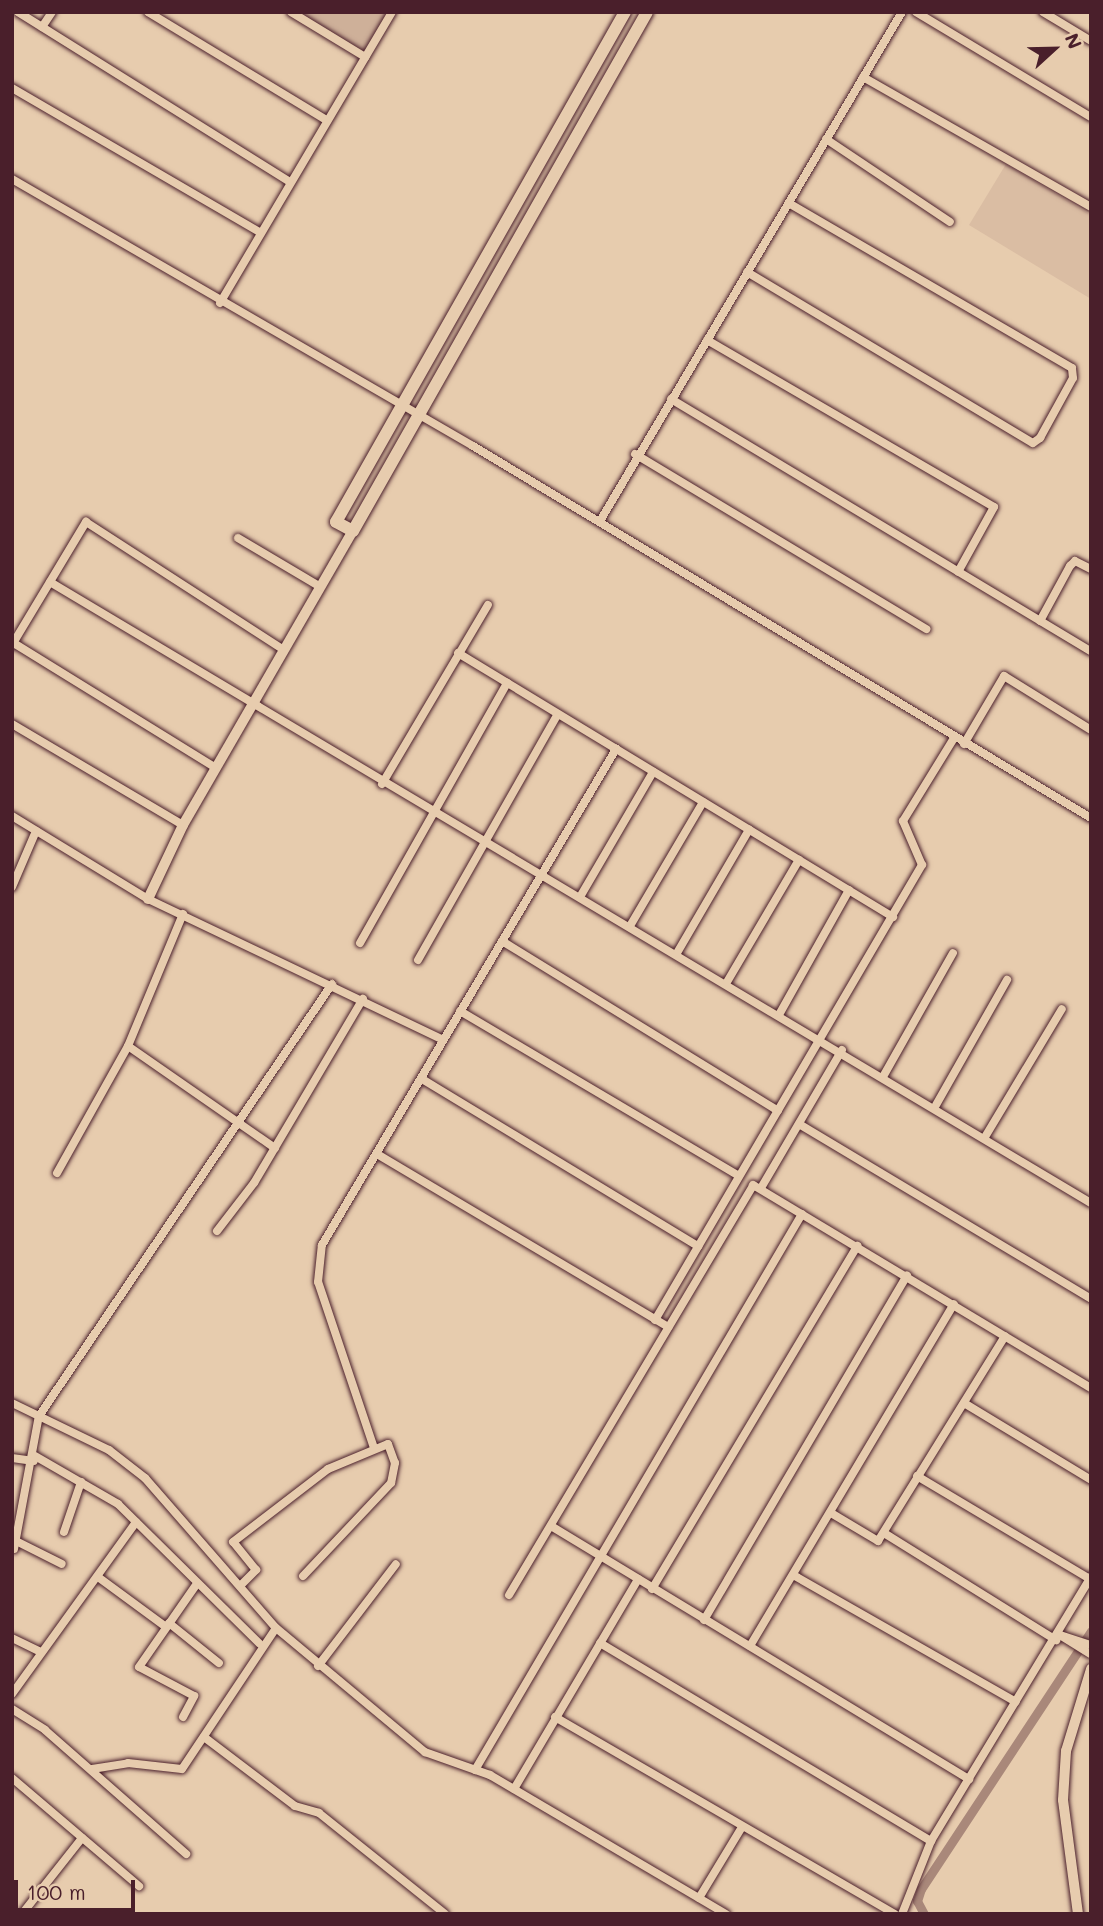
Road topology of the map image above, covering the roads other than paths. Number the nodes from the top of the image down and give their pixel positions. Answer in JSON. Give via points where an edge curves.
{"nodes":[{"id":1,"x":18,"y":12,"type":"edge"},
{"id":2,"x":52,"y":12,"type":"edge"},
{"id":3,"x":148,"y":12,"type":"edge"},
{"id":4,"x":291,"y":12,"type":"edge"},
{"id":5,"x":392,"y":12,"type":"edge"},
{"id":6,"x":625,"y":12,"type":"edge"},
{"id":7,"x":647,"y":12,"type":"edge"},
{"id":8,"x":902,"y":12,"type":"edge"},
{"id":9,"x":916,"y":12,"type":"edge"},
{"id":10,"x":1043,"y":12,"type":"edge"},
{"id":11,"x":42,"y":27,"type":"junction"},
{"id":12,"x":1091,"y":41,"type":"edge"},
{"id":13,"x":365,"y":57,"type":"junction"},
{"id":14,"x":592,"y":68,"type":"junction"},
{"id":15,"x":863,"y":77,"type":"junction"},
{"id":16,"x":609,"y":78,"type":"junction"},
{"id":17,"x":582,"y":86,"type":"junction"},
{"id":18,"x":12,"y":88,"type":"edge"},
{"id":19,"x":598,"y":96,"type":"junction"},
{"id":20,"x":1091,"y":117,"type":"edge"},
{"id":21,"x":325,"y":119,"type":"junction"},
{"id":22,"x":826,"y":139,"type":"junction"},
{"id":23,"x":12,"y":179,"type":"edge"},
{"id":24,"x":290,"y":182,"type":"junction"},
{"id":25,"x":789,"y":203,"type":"junction"},
{"id":26,"x":1091,"y":207,"type":"edge"},
{"id":27,"x":950,"y":222,"type":"dead end"},
{"id":28,"x":261,"y":233,"type":"junction"},
{"id":29,"x":747,"y":272,"type":"junction"},
{"id":30,"x":220,"y":303,"type":"junction"},
{"id":31,"x":707,"y":340,"type":"junction"},
{"id":32,"x":671,"y":399,"type":"junction"},
{"id":33,"x":401,"y":405,"type":"junction"},
{"id":34,"x":418,"y":413,"type":"junction"},
{"id":35,"x":635,"y":454,"type":"junction"},
{"id":36,"x":600,"y":521,"type":"junction"},
{"id":37,"x":353,"y":531,"type":"junction"},
{"id":38,"x":238,"y":538,"type":"dead end"},
{"id":39,"x":1091,"y":569,"type":"edge"},
{"id":40,"x":958,"y":572,"type":"junction"},
{"id":41,"x":50,"y":582,"type":"junction"},
{"id":42,"x":319,"y":586,"type":"junction"},
{"id":43,"x":488,"y":605,"type":"dead end"},
{"id":44,"x":1040,"y":621,"type":"junction"},
{"id":45,"x":926,"y":629,"type":"dead end"},
{"id":46,"x":13,"y":643,"type":"edge"},
{"id":47,"x":281,"y":648,"type":"junction"},
{"id":48,"x":1091,"y":651,"type":"edge"},
{"id":49,"x":458,"y":653,"type":"junction"},
{"id":50,"x":507,"y":683,"type":"junction"},
{"id":51,"x":250,"y":707,"type":"junction"},
{"id":52,"x":558,"y":714,"type":"junction"},
{"id":53,"x":12,"y":724,"type":"edge"},
{"id":54,"x":1091,"y":730,"type":"edge"},
{"id":55,"x":954,"y":738,"type":"junction"},
{"id":56,"x":964,"y":744,"type":"junction"},
{"id":57,"x":616,"y":749,"type":"junction"},
{"id":58,"x":216,"y":768,"type":"junction"},
{"id":59,"x":653,"y":772,"type":"junction"},
{"id":60,"x":382,"y":784,"type":"junction"},
{"id":61,"x":703,"y":802,"type":"junction"},
{"id":62,"x":433,"y":813,"type":"junction"},
{"id":63,"x":12,"y":816,"type":"edge"},
{"id":64,"x":1091,"y":818,"type":"edge"},
{"id":65,"x":183,"y":825,"type":"junction"},
{"id":66,"x":749,"y":830,"type":"junction"},
{"id":67,"x":36,"y":831,"type":"junction"},
{"id":68,"x":486,"y":843,"type":"junction"},
{"id":69,"x":799,"y":860,"type":"junction"},
{"id":70,"x":540,"y":874,"type":"junction"},
{"id":71,"x":12,"y":887,"type":"edge"},
{"id":72,"x":849,"y":890,"type":"junction"},
{"id":73,"x":580,"y":897,"type":"junction"},
{"id":74,"x":148,"y":899,"type":"junction"},
{"id":75,"x":183,"y":914,"type":"junction"},
{"id":76,"x":892,"y":917,"type":"junction"},
{"id":77,"x":630,"y":926,"type":"junction"},
{"id":78,"x":502,"y":941,"type":"junction"},
{"id":79,"x":360,"y":943,"type":"dead end"},
{"id":80,"x":677,"y":953,"type":"junction"},
{"id":81,"x":953,"y":953,"type":"dead end"},
{"id":82,"x":418,"y":960,"type":"dead end"},
{"id":83,"x":1007,"y":980,"type":"dead end"},
{"id":84,"x":727,"y":982,"type":"junction"},
{"id":85,"x":332,"y":984,"type":"junction"},
{"id":86,"x":363,"y":999,"type":"junction"},
{"id":87,"x":1062,"y":1009,"type":"dead end"},
{"id":88,"x":460,"y":1011,"type":"junction"},
{"id":89,"x":780,"y":1013,"type":"junction"},
{"id":90,"x":821,"y":1037,"type":"junction"},
{"id":91,"x":443,"y":1040,"type":"junction"},
{"id":92,"x":128,"y":1046,"type":"junction"},
{"id":93,"x":842,"y":1050,"type":"junction"},
{"id":94,"x":884,"y":1075,"type":"junction"},
{"id":95,"x":422,"y":1079,"type":"junction"},
{"id":96,"x":936,"y":1105,"type":"junction"},
{"id":97,"x":778,"y":1111,"type":"junction"},
{"id":98,"x":237,"y":1122,"type":"junction"},
{"id":99,"x":799,"y":1124,"type":"junction"},
{"id":100,"x":985,"y":1137,"type":"junction"},
{"id":101,"x":275,"y":1148,"type":"junction"},
{"id":102,"x":377,"y":1154,"type":"junction"},
{"id":103,"x":57,"y":1173,"type":"dead end"},
{"id":104,"x":739,"y":1176,"type":"junction"},
{"id":105,"x":761,"y":1188,"type":"junction"},
{"id":106,"x":1090,"y":1201,"type":"edge"},
{"id":107,"x":802,"y":1214,"type":"junction"},
{"id":108,"x":217,"y":1231,"type":"dead end"},
{"id":109,"x":698,"y":1246,"type":"junction"},
{"id":110,"x":857,"y":1246,"type":"junction"},
{"id":111,"x":907,"y":1275,"type":"junction"},
{"id":112,"x":1091,"y":1299,"type":"edge"},
{"id":113,"x":954,"y":1304,"type":"junction"},
{"id":114,"x":655,"y":1320,"type":"junction"},
{"id":115,"x":668,"y":1327,"type":"junction"},
{"id":116,"x":1005,"y":1336,"type":"junction"},
{"id":117,"x":1091,"y":1388,"type":"edge"},
{"id":118,"x":12,"y":1403,"type":"edge"},
{"id":119,"x":964,"y":1403,"type":"junction"},
{"id":120,"x":39,"y":1416,"type":"junction"},
{"id":121,"x":374,"y":1448,"type":"junction"},
{"id":122,"x":12,"y":1458,"type":"edge"},
{"id":123,"x":35,"y":1458,"type":"junction"},
{"id":124,"x":917,"y":1476,"type":"junction"},
{"id":125,"x":1091,"y":1480,"type":"edge"},
{"id":126,"x":81,"y":1482,"type":"junction"},
{"id":127,"x":831,"y":1513,"type":"junction"},
{"id":128,"x":136,"y":1522,"type":"junction"},
{"id":129,"x":551,"y":1526,"type":"junction"},
{"id":130,"x":64,"y":1532,"type":"dead end"},
{"id":131,"x":884,"y":1533,"type":"junction"},
{"id":132,"x":600,"y":1555,"type":"junction"},
{"id":133,"x":62,"y":1563,"type":"dead end"},
{"id":134,"x":396,"y":1563,"type":"dead end"},
{"id":135,"x":303,"y":1576,"type":"dead end"},
{"id":136,"x":795,"y":1576,"type":"junction"},
{"id":137,"x":98,"y":1577,"type":"junction"},
{"id":138,"x":1090,"y":1578,"type":"edge"},
{"id":139,"x":638,"y":1580,"type":"junction"},
{"id":140,"x":196,"y":1585,"type":"junction"},
{"id":141,"x":240,"y":1586,"type":"junction"},
{"id":142,"x":652,"y":1588,"type":"junction"},
{"id":143,"x":509,"y":1595,"type":"dead end"},
{"id":144,"x":704,"y":1620,"type":"junction"},
{"id":145,"x":167,"y":1625,"type":"junction"},
{"id":146,"x":276,"y":1628,"type":"junction"},
{"id":147,"x":1058,"y":1637,"type":"junction"},
{"id":148,"x":12,"y":1638,"type":"edge"},
{"id":149,"x":600,"y":1643,"type":"junction"},
{"id":150,"x":260,"y":1644,"type":"junction"},
{"id":151,"x":1088,"y":1645,"type":"edge"},
{"id":152,"x":750,"y":1646,"type":"junction"},
{"id":153,"x":39,"y":1651,"type":"junction"},
{"id":154,"x":1086,"y":1654,"type":"edge"},
{"id":155,"x":219,"y":1663,"type":"dead end"},
{"id":156,"x":318,"y":1666,"type":"junction"},
{"id":157,"x":1091,"y":1669,"type":"edge"},
{"id":158,"x":12,"y":1693,"type":"edge"},
{"id":159,"x":1016,"y":1702,"type":"junction"},
{"id":160,"x":12,"y":1709,"type":"edge"},
{"id":161,"x":183,"y":1717,"type":"dead end"},
{"id":162,"x":555,"y":1717,"type":"junction"},
{"id":163,"x":204,"y":1737,"type":"junction"},
{"id":164,"x":92,"y":1769,"type":"junction"},
{"id":165,"x":475,"y":1770,"type":"junction"},
{"id":166,"x":12,"y":1778,"type":"edge"},
{"id":167,"x":969,"y":1779,"type":"junction"},
{"id":168,"x":514,"y":1789,"type":"junction"},
{"id":169,"x":742,"y":1827,"type":"junction"},
{"id":170,"x":82,"y":1838,"type":"junction"},
{"id":171,"x":931,"y":1840,"type":"junction"},
{"id":172,"x":186,"y":1854,"type":"dead end"},
{"id":173,"x":139,"y":1886,"type":"dead end"},
{"id":174,"x":699,"y":1898,"type":"junction"},
{"id":175,"x":22,"y":1914,"type":"edge"},
{"id":176,"x":444,"y":1914,"type":"edge"},
{"id":177,"x":726,"y":1914,"type":"edge"},
{"id":178,"x":895,"y":1914,"type":"edge"},
{"id":179,"x":902,"y":1914,"type":"edge"},
{"id":180,"x":1078,"y":1914,"type":"edge"}],
"edges":[{"from":1,"to":11,"type":"street"},
{"from":2,"to":11,"type":"street"},
{"from":3,"to":21,"type":"street"},
{"from":4,"to":13,"type":"street"},
{"from":5,"to":13,"type":"street"},
{"from":6,"to":14,"type":"main road"},
{"from":7,"to":16,"type":"main road"},
{"from":8,"to":15,"type":"street"},
{"from":9,"to":20,"type":"street"},
{"from":10,"to":12,"type":"street"},
{"from":11,"to":24,"type":"street"},
{"from":13,"to":21,"type":"street"},
{"from":14,"to":16,"type":"main road"},
{"from":14,"to":17,"type":"main road"},
{"from":15,"to":22,"type":"street"},
{"from":15,"to":26,"type":"street"},
{"from":16,"to":19,"type":"main road"},
{"from":17,"to":19,"type":"main road"},
{"from":17,"to":33,"type":"main road"},
{"from":18,"to":28,"type":"street"},
{"from":19,"to":34,"type":"main road"},
{"from":21,"to":24,"type":"street"},
{"from":22,"to":25,"type":"street"},
{"from":22,"to":27,"type":"street"},
{"from":23,"to":30,"type":"street"},
{"from":24,"to":28,"type":"street"},
{"from":25,"to":29,"type":"street"},
{"from":25,"to":29,"type":"street","via":[[1072,368],[1073,377],[1040,438],[1033,443]]},
{"from":28,"to":30,"type":"street"},
{"from":29,"to":31,"type":"street"},
{"from":30,"to":33,"type":"street"},
{"from":31,"to":32,"type":"street"},
{"from":31,"to":40,"type":"street","via":[[994,506]]},
{"from":32,"to":35,"type":"street"},
{"from":32,"to":40,"type":"street"},
{"from":33,"to":34,"type":"street"},
{"from":33,"to":37,"type":"main road","via":[[336,522]]},
{"from":34,"to":36,"type":"street"},
{"from":34,"to":37,"type":"main road"},
{"from":35,"to":36,"type":"street"},
{"from":35,"to":45,"type":"street"},
{"from":36,"to":55,"type":"street"},
{"from":37,"to":42,"type":"street"},
{"from":38,"to":42,"type":"street"},
{"from":39,"to":44,"type":"street","via":[[1075,561],[1070,566]]},
{"from":40,"to":44,"type":"street"},
{"from":41,"to":46,"type":"street"},
{"from":41,"to":47,"type":"street","via":[[86,523]]},
{"from":41,"to":51,"type":"street"},
{"from":42,"to":47,"type":"street"},
{"from":43,"to":49,"type":"street"},
{"from":44,"to":48,"type":"street"},
{"from":46,"to":58,"type":"street"},
{"from":47,"to":51,"type":"street"},
{"from":49,"to":50,"type":"street"},
{"from":49,"to":60,"type":"street"},
{"from":50,"to":52,"type":"street"},
{"from":50,"to":62,"type":"street"},
{"from":51,"to":58,"type":"street"},
{"from":51,"to":60,"type":"street"},
{"from":52,"to":57,"type":"street"},
{"from":52,"to":68,"type":"street"},
{"from":53,"to":65,"type":"street"},
{"from":54,"to":56,"type":"street","via":[[1004,676]]},
{"from":55,"to":56,"type":"street"},
{"from":55,"to":76,"type":"street","via":[[903,821],[922,865]]},
{"from":56,"to":64,"type":"street"},
{"from":57,"to":59,"type":"street"},
{"from":57,"to":70,"type":"street"},
{"from":58,"to":65,"type":"street"},
{"from":59,"to":61,"type":"street"},
{"from":59,"to":73,"type":"street"},
{"from":60,"to":62,"type":"street"},
{"from":61,"to":66,"type":"street"},
{"from":61,"to":77,"type":"street"},
{"from":62,"to":68,"type":"street"},
{"from":62,"to":79,"type":"street"},
{"from":63,"to":67,"type":"street"},
{"from":65,"to":74,"type":"street"},
{"from":66,"to":69,"type":"street"},
{"from":66,"to":80,"type":"street"},
{"from":67,"to":71,"type":"street"},
{"from":67,"to":74,"type":"street"},
{"from":68,"to":70,"type":"street"},
{"from":68,"to":82,"type":"street"},
{"from":69,"to":72,"type":"street"},
{"from":69,"to":84,"type":"street"},
{"from":70,"to":73,"type":"street"},
{"from":70,"to":78,"type":"street"},
{"from":72,"to":76,"type":"street"},
{"from":72,"to":89,"type":"street"},
{"from":73,"to":77,"type":"street"},
{"from":74,"to":75,"type":"street"},
{"from":75,"to":85,"type":"street"},
{"from":75,"to":92,"type":"street"},
{"from":76,"to":90,"type":"street"},
{"from":77,"to":80,"type":"street"},
{"from":78,"to":88,"type":"street"},
{"from":78,"to":97,"type":"street"},
{"from":80,"to":84,"type":"street"},
{"from":81,"to":94,"type":"street"},
{"from":83,"to":96,"type":"street"},
{"from":84,"to":89,"type":"street"},
{"from":85,"to":86,"type":"street"},
{"from":85,"to":98,"type":"street"},
{"from":86,"to":91,"type":"street"},
{"from":86,"to":101,"type":"street"},
{"from":87,"to":100,"type":"street"},
{"from":88,"to":91,"type":"street"},
{"from":88,"to":104,"type":"street"},
{"from":89,"to":90,"type":"street"},
{"from":90,"to":93,"type":"street"},
{"from":90,"to":97,"type":"street"},
{"from":91,"to":95,"type":"street"},
{"from":92,"to":98,"type":"street"},
{"from":92,"to":103,"type":"street"},
{"from":93,"to":94,"type":"street"},
{"from":93,"to":99,"type":"street"},
{"from":94,"to":96,"type":"street"},
{"from":95,"to":102,"type":"street"},
{"from":95,"to":109,"type":"street"},
{"from":96,"to":100,"type":"street"},
{"from":97,"to":104,"type":"street"},
{"from":98,"to":101,"type":"street"},
{"from":98,"to":120,"type":"street"},
{"from":99,"to":105,"type":"street"},
{"from":99,"to":112,"type":"street"},
{"from":100,"to":106,"type":"street"},
{"from":101,"to":108,"type":"street"},
{"from":102,"to":114,"type":"street"},
{"from":102,"to":121,"type":"street","via":[[322,1245],[318,1282]]},
{"from":104,"to":109,"type":"street"},
{"from":105,"to":107,"type":"street"},
{"from":105,"to":115,"type":"street","via":[[751,1187]]},
{"from":107,"to":110,"type":"street"},
{"from":107,"to":132,"type":"street"},
{"from":109,"to":114,"type":"street"},
{"from":110,"to":111,"type":"street"},
{"from":110,"to":142,"type":"street"},
{"from":111,"to":113,"type":"street"},
{"from":111,"to":144,"type":"street"},
{"from":113,"to":116,"type":"street"},
{"from":113,"to":127,"type":"street"},
{"from":114,"to":115,"type":"street"},
{"from":115,"to":129,"type":"street"},
{"from":116,"to":117,"type":"street"},
{"from":116,"to":119,"type":"street"},
{"from":118,"to":120,"type":"street"},
{"from":119,"to":124,"type":"street"},
{"from":119,"to":125,"type":"street"},
{"from":120,"to":123,"type":"street"},
{"from":120,"to":141,"type":"street","via":[[109,1450],[145,1478]]},
{"from":121,"to":135,"type":"street","via":[[388,1444],[393,1451],[391,1483]]},
{"from":121,"to":141,"type":"street","via":[[313,1479],[233,1542],[256,1570]]},
{"from":122,"to":123,"type":"street"},
{"from":123,"to":126,"type":"street"},
{"from":123,"to":133,"type":"street","via":[[15,1545]]},
{"from":124,"to":131,"type":"street"},
{"from":124,"to":138,"type":"street"},
{"from":126,"to":128,"type":"street"},
{"from":126,"to":130,"type":"street"},
{"from":127,"to":131,"type":"street","via":[[878,1541]]},
{"from":127,"to":136,"type":"street"},
{"from":128,"to":137,"type":"street"},
{"from":128,"to":140,"type":"street"},
{"from":129,"to":132,"type":"street"},
{"from":129,"to":143,"type":"street"},
{"from":131,"to":147,"type":"street"},
{"from":132,"to":139,"type":"street"},
{"from":132,"to":165,"type":"street"},
{"from":134,"to":156,"type":"street"},
{"from":136,"to":152,"type":"street"},
{"from":136,"to":159,"type":"street"},
{"from":137,"to":145,"type":"street"},
{"from":137,"to":153,"type":"street"},
{"from":138,"to":147,"type":"street"},
{"from":139,"to":142,"type":"street"},
{"from":139,"to":149,"type":"street"},
{"from":140,"to":145,"type":"street"},
{"from":140,"to":150,"type":"street"},
{"from":141,"to":146,"type":"street"},
{"from":142,"to":144,"type":"street"},
{"from":144,"to":152,"type":"street"},
{"from":145,"to":155,"type":"street"},
{"from":145,"to":161,"type":"street","via":[[139,1667],[193,1695]]},
{"from":146,"to":150,"type":"street"},
{"from":146,"to":156,"type":"street"},
{"from":147,"to":151,"type":"street"},
{"from":147,"to":154,"type":"street"},
{"from":147,"to":159,"type":"street"},
{"from":148,"to":153,"type":"street"},
{"from":149,"to":162,"type":"street"},
{"from":149,"to":171,"type":"street"},
{"from":150,"to":163,"type":"street"},
{"from":152,"to":167,"type":"street"},
{"from":153,"to":158,"type":"street"},
{"from":156,"to":165,"type":"street","via":[[425,1752]]},
{"from":157,"to":180,"type":"street","via":[[1066,1751],[1063,1800]]},
{"from":159,"to":167,"type":"street"},
{"from":160,"to":164,"type":"street"},
{"from":162,"to":168,"type":"street"},
{"from":162,"to":169,"type":"street"},
{"from":163,"to":164,"type":"street","via":[[182,1769],[128,1763]]},
{"from":163,"to":176,"type":"street","via":[[295,1805],[319,1813]]},
{"from":164,"to":172,"type":"street"},
{"from":165,"to":168,"type":"street"},
{"from":166,"to":170,"type":"street"},
{"from":167,"to":171,"type":"street"},
{"from":168,"to":174,"type":"street"},
{"from":169,"to":174,"type":"street"},
{"from":169,"to":178,"type":"street"},
{"from":170,"to":173,"type":"street"},
{"from":170,"to":175,"type":"street"},
{"from":171,"to":179,"type":"street"},
{"from":174,"to":177,"type":"street"}]}
